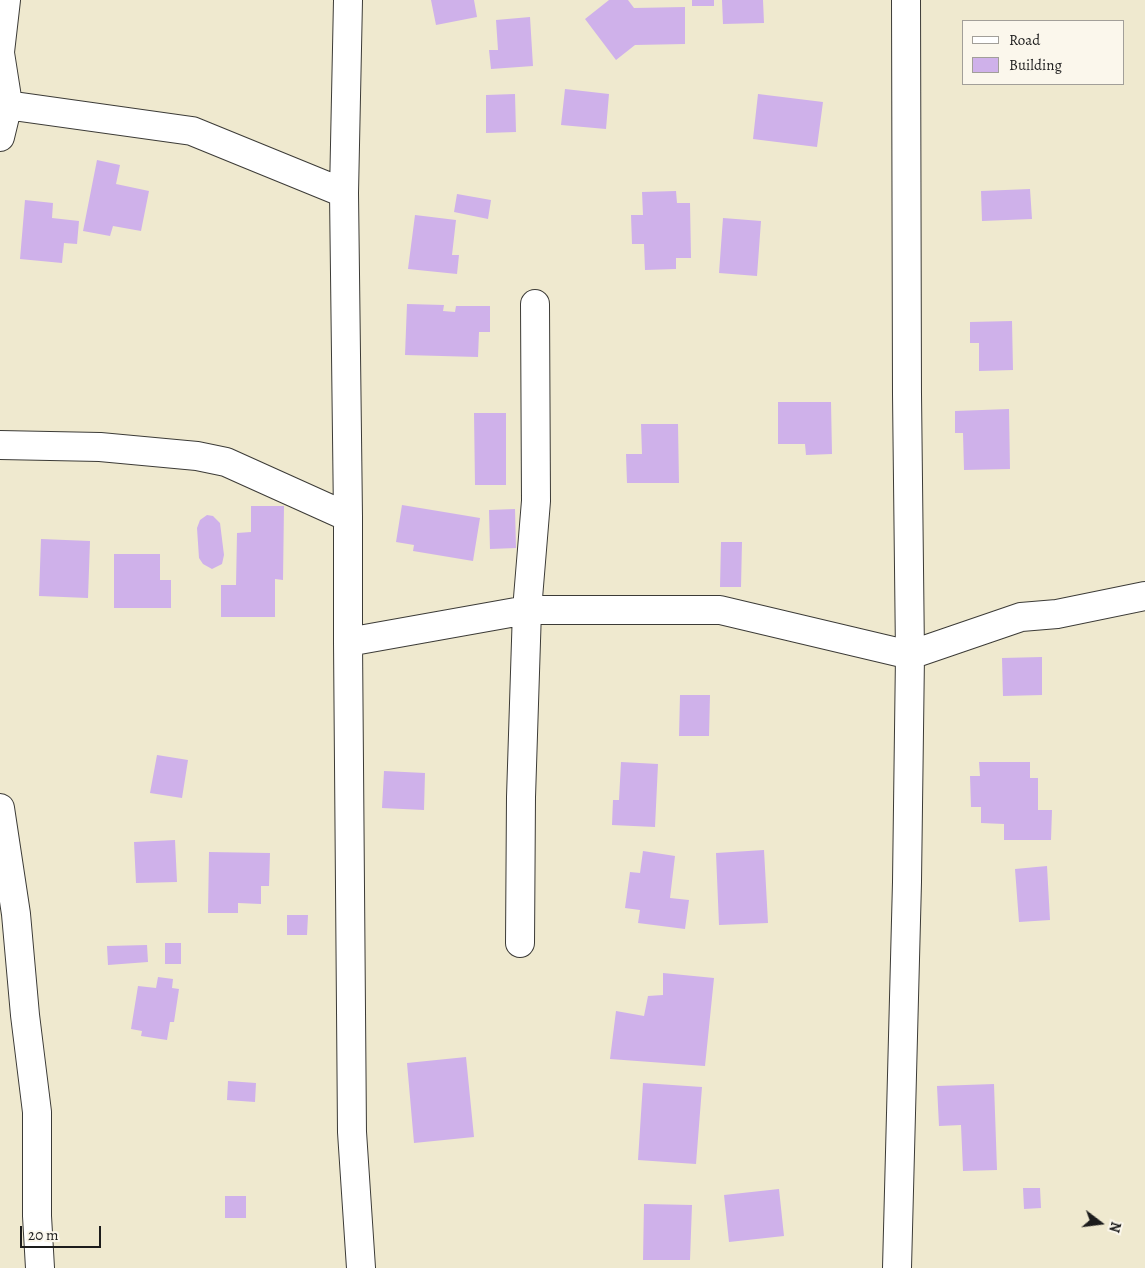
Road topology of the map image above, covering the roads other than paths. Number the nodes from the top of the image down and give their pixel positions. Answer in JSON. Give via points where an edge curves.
{"nodes":[{"id":1,"x":6,"y":0,"type":"edge"},
{"id":2,"x":348,"y":0,"type":"edge"},
{"id":3,"x":906,"y":0,"type":"edge"},
{"id":4,"x":0,"y":52,"type":"edge"},
{"id":5,"x":4,"y":104,"type":"edge"},
{"id":6,"x":0,"y":137,"type":"edge"},
{"id":7,"x":344,"y":193,"type":"junction"},
{"id":8,"x":534,"y":304,"type":"dead end"},
{"id":9,"x":0,"y":445,"type":"edge"},
{"id":10,"x":348,"y":517,"type":"junction"},
{"id":11,"x":1145,"y":596,"type":"edge"},
{"id":12,"x":527,"y":610,"type":"junction"},
{"id":13,"x":348,"y":642,"type":"junction"},
{"id":14,"x":910,"y":655,"type":"junction"},
{"id":15,"x":0,"y":808,"type":"edge"},
{"id":16,"x":520,"y":943,"type":"dead end"},
{"id":17,"x":40,"y":1268,"type":"edge"},
{"id":18,"x":361,"y":1268,"type":"edge"},
{"id":19,"x":897,"y":1268,"type":"edge"}],
"edges":[{"from":1,"to":4,"type":"street"},
{"from":2,"to":7,"type":"street"},
{"from":3,"to":14,"type":"street"},
{"from":4,"to":5,"type":"street"},
{"from":5,"to":6,"type":"street"},
{"from":5,"to":7,"type":"street","via":[[192,131]]},
{"from":7,"to":10,"type":"street"},
{"from":8,"to":12,"type":"street","via":[[536,501]]},
{"from":9,"to":10,"type":"street","via":[[100,447],[197,456],[226,462]]},
{"from":10,"to":13,"type":"street"},
{"from":11,"to":14,"type":"street","via":[[1058,614],[1020,617]]},
{"from":12,"to":13,"type":"street"},
{"from":12,"to":14,"type":"street","via":[[720,610]]},
{"from":12,"to":16,"type":"street","via":[[520,797]]},
{"from":13,"to":18,"type":"street","via":[[352,1132]]},
{"from":14,"to":19,"type":"street"},
{"from":15,"to":17,"type":"street","via":[[16,914],[37,1112]]}]}
